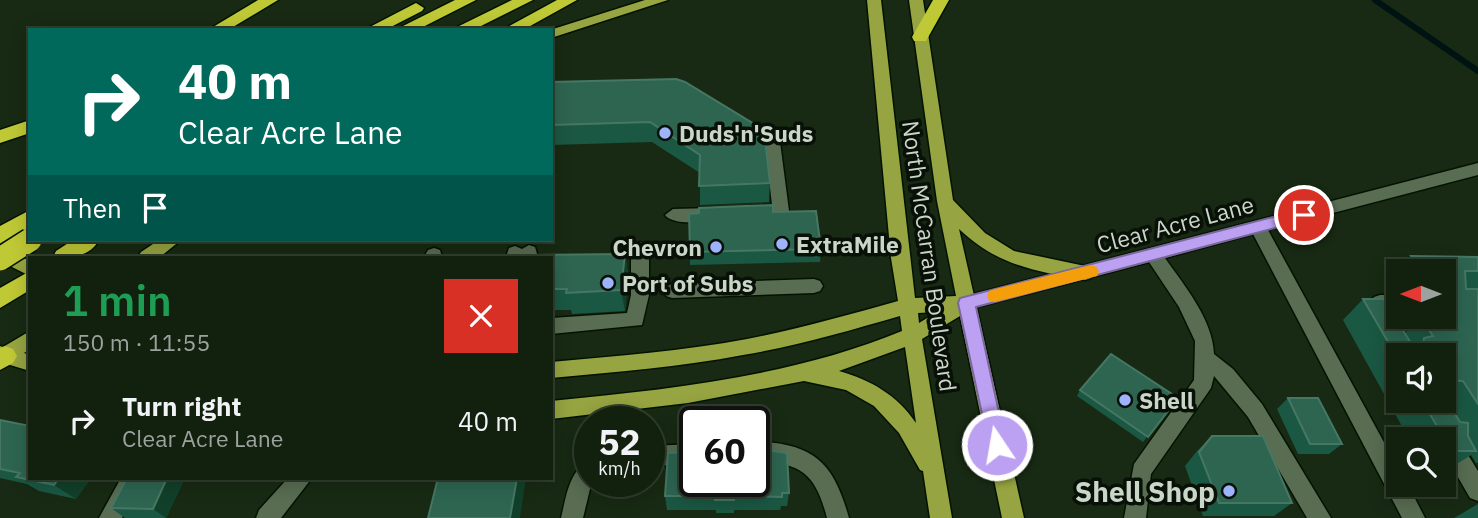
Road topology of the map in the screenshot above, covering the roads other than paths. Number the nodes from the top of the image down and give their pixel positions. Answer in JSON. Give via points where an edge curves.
{"nodes":[{"id":1,"x":270,"y":0,"type":"edge"},
{"id":2,"x":433,"y":0,"type":"edge"},
{"id":3,"x":468,"y":0,"type":"edge"},
{"id":4,"x":525,"y":0,"type":"edge"},
{"id":5,"x":569,"y":0,"type":"edge"},
{"id":6,"x":661,"y":0,"type":"edge"},
{"id":7,"x":874,"y":0,"type":"edge"},
{"id":8,"x":916,"y":0,"type":"edge"},
{"id":9,"x":941,"y":0,"type":"edge"},
{"id":10,"x":220,"y":28,"type":"edge"},
{"id":11,"x":376,"y":28,"type":"edge"},
{"id":12,"x":407,"y":28,"type":"edge"},
{"id":13,"x":463,"y":28,"type":"edge"},
{"id":14,"x":514,"y":28,"type":"edge"},
{"id":15,"x":553,"y":33,"type":"edge"},
{"id":16,"x":920,"y":37,"type":"junction"},
{"id":17,"x":732,"y":115,"type":"edge"},
{"id":18,"x":28,"y":128,"type":"edge"},
{"id":19,"x":0,"y":137,"type":"edge"},
{"id":20,"x":1478,"y":169,"type":"edge"},
{"id":21,"x":945,"y":201,"type":"junction"},
{"id":22,"x":673,"y":215,"type":"dead end"},
{"id":23,"x":28,"y":218,"type":"edge"},
{"id":24,"x":1258,"y":227,"type":"junction"},
{"id":25,"x":0,"y":236,"type":"edge"},
{"id":26,"x":28,"y":241,"type":"edge"},
{"id":27,"x":86,"y":242,"type":"edge"},
{"id":28,"x":169,"y":242,"type":"edge"},
{"id":29,"x":640,"y":249,"type":"dead end"},
{"id":30,"x":0,"y":253,"type":"edge"},
{"id":31,"x":1154,"y":255,"type":"junction"},
{"id":32,"x":65,"y":256,"type":"edge"},
{"id":33,"x":148,"y":256,"type":"edge"},
{"id":34,"x":0,"y":259,"type":"edge"},
{"id":35,"x":28,"y":269,"type":"edge"},
{"id":36,"x":1085,"y":273,"type":"junction"},
{"id":37,"x":28,"y":280,"type":"edge"},
{"id":38,"x":814,"y":286,"type":"dead end"},
{"id":39,"x":672,"y":291,"type":"dead end"},
{"id":40,"x":0,"y":299,"type":"edge"},
{"id":41,"x":1386,"y":302,"type":"edge"},
{"id":42,"x":966,"y":303,"type":"junction"},
{"id":43,"x":908,"y":306,"type":"junction"},
{"id":44,"x":553,"y":326,"type":"edge"},
{"id":45,"x":913,"y":335,"type":"junction"},
{"id":46,"x":28,"y":340,"type":"edge"},
{"id":47,"x":1390,"y":343,"type":"edge"},
{"id":48,"x":2,"y":357,"type":"edge"},
{"id":49,"x":1204,"y":358,"type":"junction"},
{"id":50,"x":28,"y":363,"type":"edge"},
{"id":51,"x":553,"y":370,"type":"edge"},
{"id":52,"x":799,"y":372,"type":"junction"},
{"id":53,"x":553,"y":410,"type":"edge"},
{"id":54,"x":1431,"y":413,"type":"edge"},
{"id":55,"x":770,"y":452,"type":"edge"},
{"id":56,"x":131,"y":480,"type":"edge"},
{"id":57,"x":299,"y":480,"type":"edge"},
{"id":58,"x":936,"y":483,"type":"junction"},
{"id":59,"x":1478,"y":491,"type":"edge"},
{"id":60,"x":577,"y":497,"type":"edge"},
{"id":61,"x":110,"y":518,"type":"edge"},
{"id":62,"x":267,"y":518,"type":"edge"},
{"id":63,"x":572,"y":518,"type":"edge"},
{"id":64,"x":838,"y":518,"type":"edge"},
{"id":65,"x":941,"y":518,"type":"edge"},
{"id":66,"x":1013,"y":518,"type":"edge"},
{"id":67,"x":1135,"y":518,"type":"edge"},
{"id":68,"x":1320,"y":518,"type":"edge"},
{"id":69,"x":1414,"y":518,"type":"edge"}],
"edges":[{"from":1,"to":10,"type":"highway"},
{"from":2,"to":11,"type":"highway"},
{"from":3,"to":12,"type":"highway"},
{"from":4,"to":13,"type":"highway"},
{"from":5,"to":14,"type":"highway"},
{"from":6,"to":15,"type":"main road"},
{"from":7,"to":43,"type":"main road","name":"North McCarran Boulevard"},
{"from":8,"to":16,"type":"main road","name":"North McCarran Boulevard"},
{"from":9,"to":16,"type":"highway"},
{"from":16,"to":21,"type":"main road","name":"North McCarran Boulevard"},
{"from":17,"to":22,"type":"street","via":[[772,142],[781,211]]},
{"from":18,"to":19,"type":"highway"},
{"from":20,"to":24,"type":"street","name":"Clear Acre Lane"},
{"from":21,"to":36,"type":"main road","via":[[969,230],[1001,254]]},
{"from":21,"to":42,"type":"main road","name":"North McCarran Boulevard"},
{"from":23,"to":25,"type":"highway"},
{"from":24,"to":31,"type":"street","name":"Clear Acre Lane"},
{"from":24,"to":69,"type":"street"},
{"from":26,"to":34,"type":"highway","bridge":true},
{"from":27,"to":32,"type":"highway"},
{"from":28,"to":33,"type":"main road"},
{"from":29,"to":44,"type":"street","via":[[635,320]]},
{"from":30,"to":35,"type":"main road"},
{"from":31,"to":36,"type":"street","name":"Clear Acre Lane"},
{"from":31,"to":49,"type":"street","via":[[1186,303],[1204,341]]},
{"from":36,"to":42,"type":"street","name":"Clear Acre Lane"},
{"from":37,"to":40,"type":"highway"},
{"from":38,"to":39,"type":"street"},
{"from":41,"to":47,"type":"street","via":[[1371,311]]},
{"from":42,"to":43,"type":"main road","name":"Clear Acre Lane"},
{"from":42,"to":45,"type":"main road","name":"Clear Acre Lane"},
{"from":42,"to":66,"type":"main road","name":"North McCarran Boulevard"},
{"from":43,"to":45,"type":"main road","name":"North McCarran Boulevard"},
{"from":43,"to":51,"type":"main road","name":"Clear Acre Lane","via":[[746,347]]},
{"from":45,"to":52,"type":"main road","name":"Clear Acre Lane"},
{"from":45,"to":58,"type":"main road","name":"North McCarran Boulevard"},
{"from":46,"to":48,"type":"main road"},
{"from":48,"to":50,"type":"main road"},
{"from":49,"to":67,"type":"street","via":[[1203,382],[1141,471]]},
{"from":49,"to":68,"type":"street","via":[[1228,376],[1258,415]]},
{"from":52,"to":53,"type":"main road","name":"Clear Acre Lane","via":[[680,394]]},
{"from":52,"to":58,"type":"main road","via":[[835,377],[878,395],[901,418]]},
{"from":54,"to":59,"type":"street"},
{"from":55,"to":64,"type":"street","via":[[799,457],[823,473]]},
{"from":56,"to":61,"type":"street"},
{"from":57,"to":62,"type":"street"},
{"from":58,"to":65,"type":"main road","name":"North McCarran Boulevard"},
{"from":60,"to":63,"type":"street"}]}
